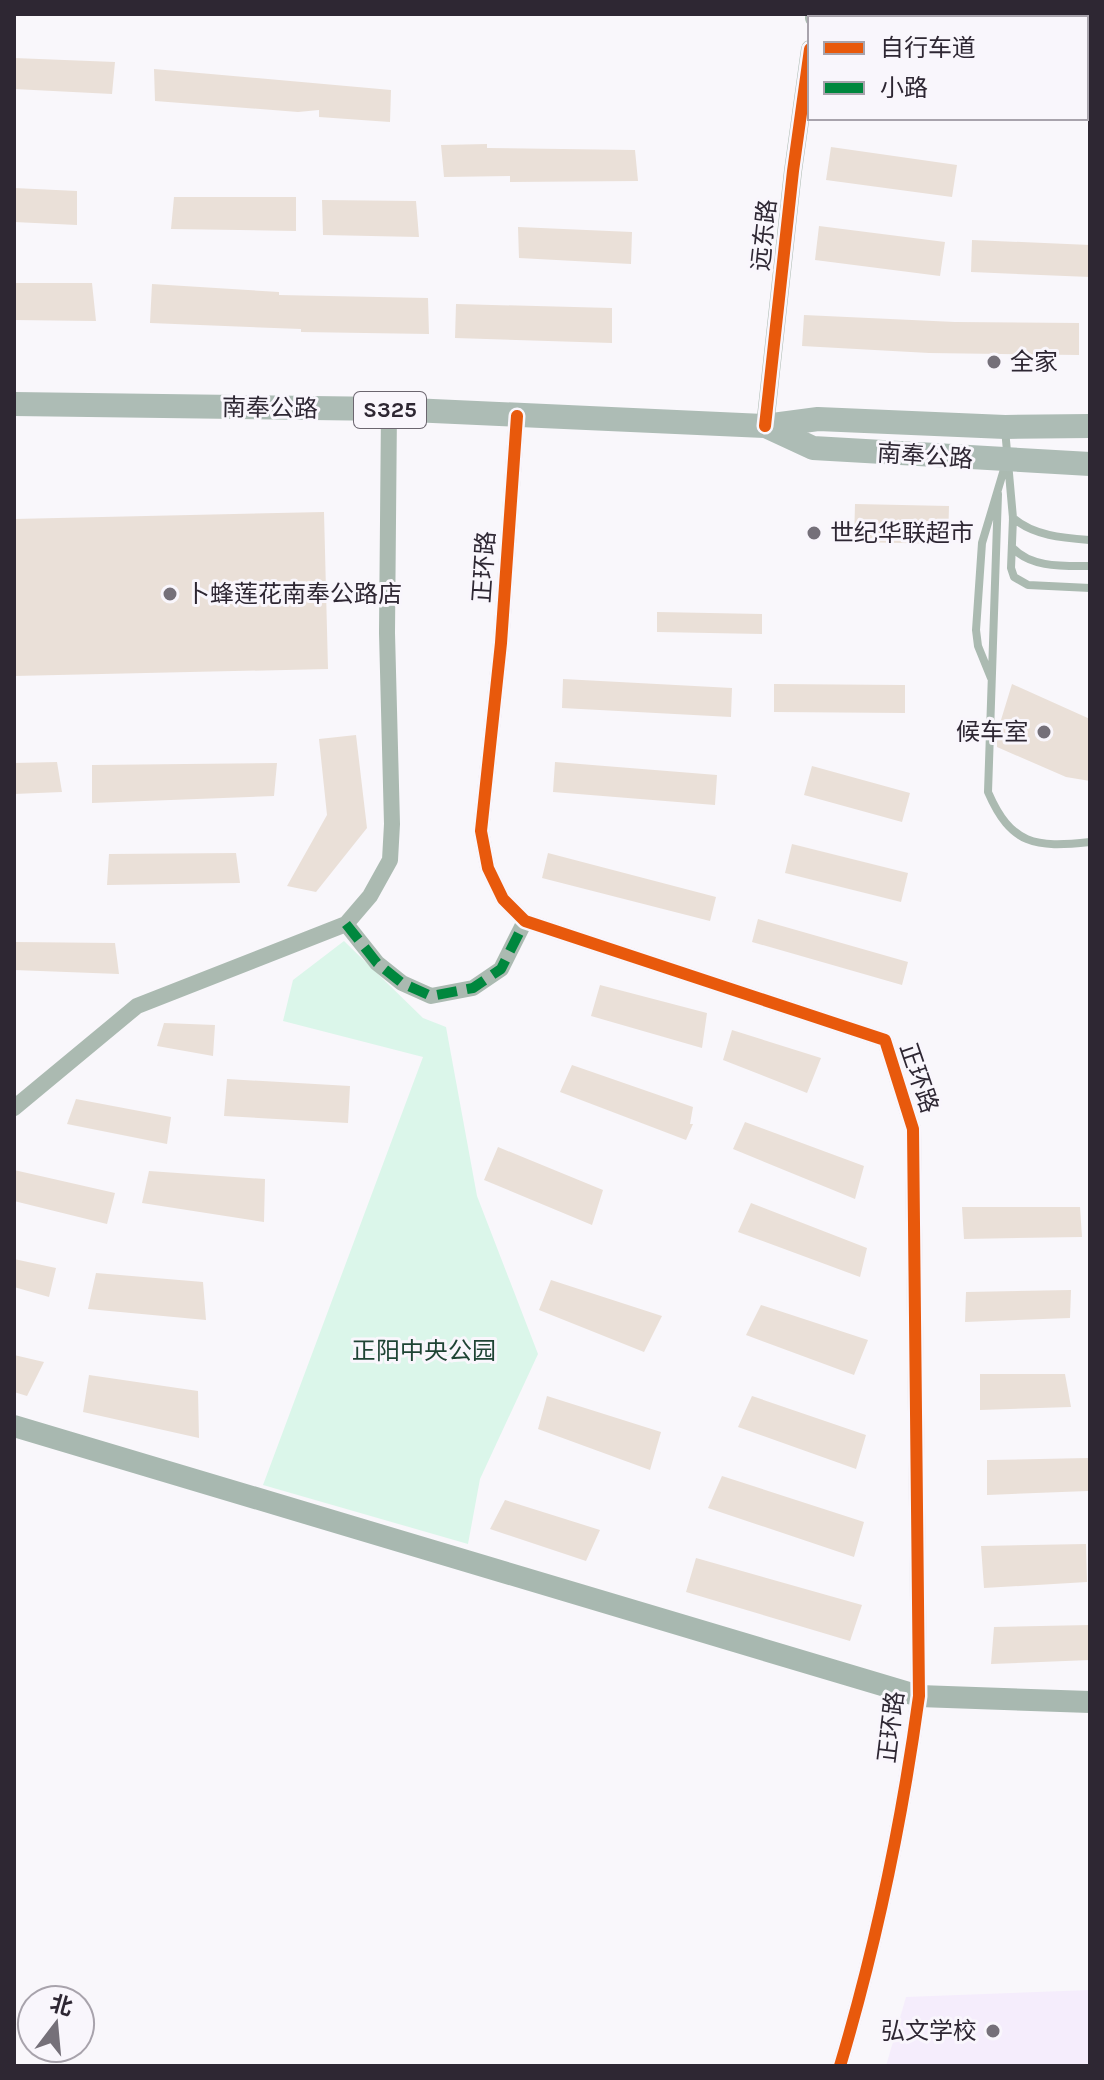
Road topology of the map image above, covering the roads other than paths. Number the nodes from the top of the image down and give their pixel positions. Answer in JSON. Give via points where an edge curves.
{"nodes":[{"id":1,"x":808,"y":63,"type":"edge"},
{"id":2,"x":14,"y":404,"type":"edge"},
{"id":3,"x":389,"y":409,"type":"junction"},
{"id":4,"x":517,"y":416,"type":"junction"},
{"id":5,"x":765,"y":426,"type":"junction"},
{"id":6,"x":1090,"y":426,"type":"edge"},
{"id":7,"x":1005,"y":427,"type":"junction"},
{"id":8,"x":1006,"y":461,"type":"junction"},
{"id":9,"x":1090,"y":464,"type":"edge"},
{"id":10,"x":998,"y":494,"type":"junction"},
{"id":11,"x":1013,"y":518,"type":"junction"},
{"id":12,"x":1090,"y":540,"type":"edge"},
{"id":13,"x":1012,"y":546,"type":"junction"},
{"id":14,"x":1090,"y":566,"type":"edge"},
{"id":15,"x":1090,"y":588,"type":"edge"},
{"id":16,"x":992,"y":681,"type":"junction"},
{"id":17,"x":1090,"y":842,"type":"edge"},
{"id":18,"x":525,"y":921,"type":"junction"},
{"id":19,"x":346,"y":924,"type":"junction"},
{"id":20,"x":14,"y":1108,"type":"edge"},
{"id":21,"x":14,"y":1426,"type":"edge"},
{"id":22,"x":919,"y":1696,"type":"junction"},
{"id":23,"x":1090,"y":1702,"type":"edge"},
{"id":24,"x":840,"y":2066,"type":"edge"}],
"edges":[{"from":1,"to":5,"type":"street","name":"远东路"},
{"from":2,"to":3,"type":"main road","name":"南奉公路","number":"S325"},
{"from":3,"to":4,"type":"main road","name":"南奉公路","number":"S325"},
{"from":3,"to":19,"type":"street","via":[[390,860]]},
{"from":4,"to":5,"type":"main road","name":"南奉公路","number":"S325"},
{"from":4,"to":18,"type":"street","name":"正环路","via":[[481,831],[488,868],[503,899]]},
{"from":5,"to":7,"type":"main road","name":"南奉公路","number":"S325","via":[[818,419]]},
{"from":5,"to":8,"type":"main road","name":"南奉公路","number":"S325","via":[[813,448]]},
{"from":6,"to":7,"type":"main road","name":"南奉公路","number":"S325"},
{"from":7,"to":8,"type":"lane"},
{"from":8,"to":9,"type":"main road","name":"南奉公路","number":"S325"},
{"from":8,"to":10,"type":"lane"},
{"from":8,"to":11,"type":"lane"},
{"from":10,"to":16,"type":"lane"},
{"from":10,"to":16,"type":"lane","via":[[982,543],[976,630]]},
{"from":11,"to":12,"type":"lane","via":[[1026,529]]},
{"from":11,"to":13,"type":"lane"},
{"from":13,"to":14,"type":"lane","via":[[1036,562]]},
{"from":13,"to":15,"type":"lane","via":[[1014,577],[1028,585]]},
{"from":16,"to":17,"type":"lane","via":[[988,792],[998,815],[1018,837],[1035,842]]},
{"from":18,"to":19,"type":"street","via":[[501,969],[473,988],[431,996],[402,983],[377,963]]},
{"from":18,"to":22,"type":"street","name":"正环路","via":[[885,1040],[913,1129]]},
{"from":19,"to":20,"type":"street","via":[[137,1006]]},
{"from":21,"to":22,"type":"main road"},
{"from":22,"to":23,"type":"main road"},
{"from":22,"to":24,"type":"street","name":"正环路","via":[[868,1972]]}]}
